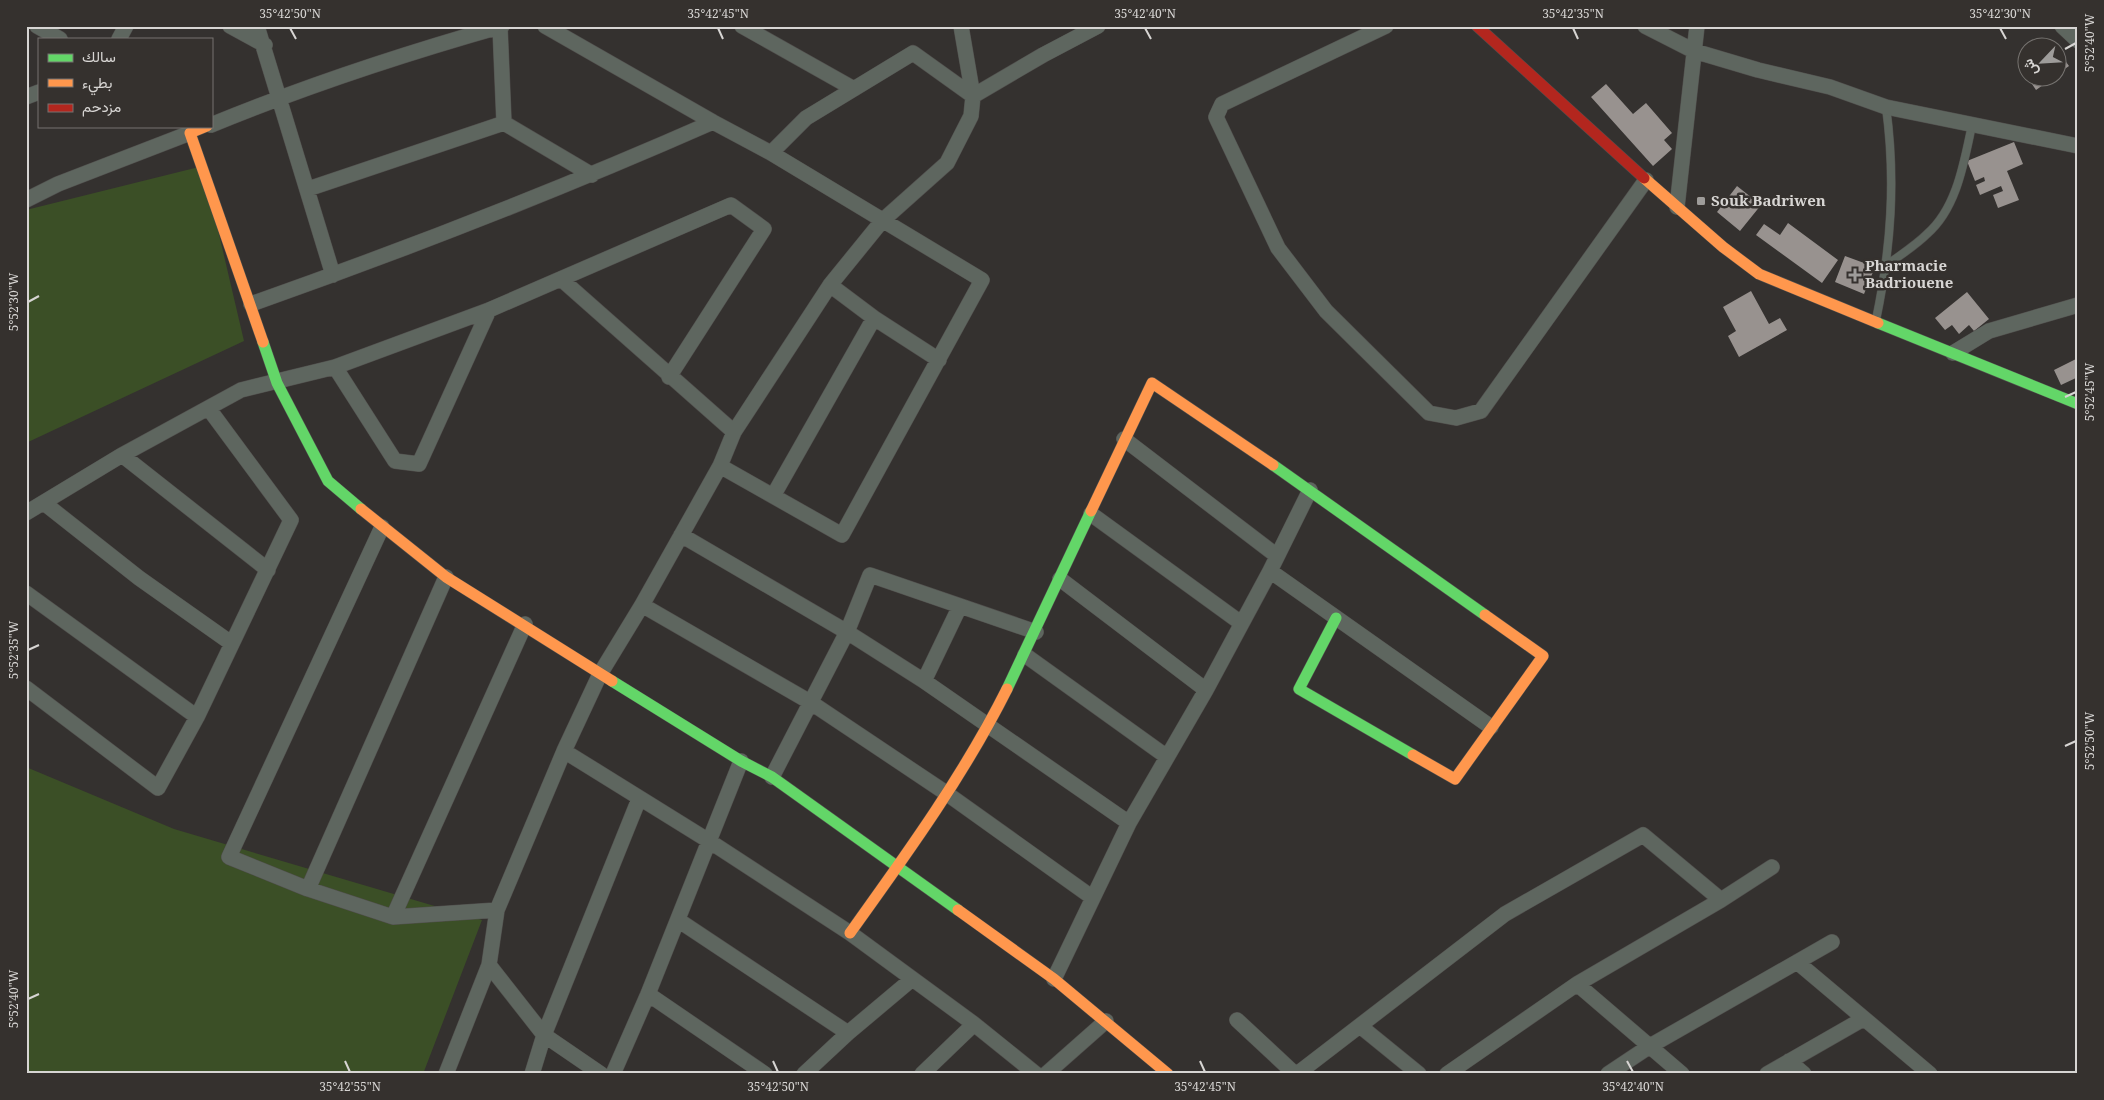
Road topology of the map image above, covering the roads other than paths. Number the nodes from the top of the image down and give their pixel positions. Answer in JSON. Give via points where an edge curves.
{"nodes":[{"id":1,"x":37,"y":26,"type":"edge"},
{"id":2,"x":126,"y":26,"type":"edge"},
{"id":3,"x":230,"y":26,"type":"edge"},
{"id":4,"x":257,"y":26,"type":"edge"},
{"id":5,"x":545,"y":26,"type":"edge"},
{"id":6,"x":742,"y":26,"type":"edge"},
{"id":7,"x":961,"y":26,"type":"edge"},
{"id":8,"x":1098,"y":26,"type":"edge"},
{"id":9,"x":1386,"y":26,"type":"edge"},
{"id":10,"x":1478,"y":26,"type":"edge"},
{"id":11,"x":1645,"y":26,"type":"edge"},
{"id":12,"x":1697,"y":26,"type":"edge"},
{"id":13,"x":2062,"y":26,"type":"edge"},
{"id":14,"x":501,"y":27,"type":"edge"},
{"id":15,"x":463,"y":31,"type":"edge"},
{"id":16,"x":58,"y":38,"type":"edge"},
{"id":17,"x":119,"y":38,"type":"edge"},
{"id":18,"x":2078,"y":41,"type":"edge"},
{"id":19,"x":265,"y":46,"type":"junction"},
{"id":20,"x":1694,"y":51,"type":"junction"},
{"id":21,"x":854,"y":89,"type":"junction"},
{"id":22,"x":38,"y":92,"type":"edge"},
{"id":23,"x":973,"y":96,"type":"junction"},
{"id":24,"x":26,"y":97,"type":"edge"},
{"id":25,"x":281,"y":98,"type":"junction"},
{"id":26,"x":1886,"y":106,"type":"junction"},
{"id":27,"x":713,"y":122,"type":"junction"},
{"id":28,"x":212,"y":123,"type":"edge"},
{"id":29,"x":504,"y":123,"type":"junction"},
{"id":30,"x":1972,"y":125,"type":"junction"},
{"id":31,"x":201,"y":128,"type":"edge"},
{"id":32,"x":190,"y":133,"type":"junction"},
{"id":33,"x":2078,"y":146,"type":"edge"},
{"id":34,"x":771,"y":153,"type":"junction"},
{"id":35,"x":592,"y":175,"type":"junction"},
{"id":36,"x":1646,"y":180,"type":"junction"},
{"id":37,"x":308,"y":189,"type":"junction"},
{"id":38,"x":26,"y":200,"type":"edge"},
{"id":39,"x":1677,"y":207,"type":"junction"},
{"id":40,"x":882,"y":221,"type":"junction"},
{"id":41,"x":1887,"y":265,"type":"junction"},
{"id":42,"x":333,"y":274,"type":"junction"},
{"id":43,"x":562,"y":279,"type":"junction"},
{"id":44,"x":830,"y":285,"type":"junction"},
{"id":45,"x":251,"y":304,"type":"junction"},
{"id":46,"x":2078,"y":304,"type":"edge"},
{"id":47,"x":489,"y":310,"type":"junction"},
{"id":48,"x":874,"y":318,"type":"junction"},
{"id":49,"x":1875,"y":322,"type":"junction"},
{"id":50,"x":1953,"y":353,"type":"junction"},
{"id":51,"x":939,"y":360,"type":"junction"},
{"id":52,"x":335,"y":367,"type":"junction"},
{"id":53,"x":669,"y":377,"type":"junction"},
{"id":54,"x":277,"y":383,"type":"junction"},
{"id":55,"x":2078,"y":404,"type":"edge"},
{"id":56,"x":209,"y":409,"type":"junction"},
{"id":57,"x":734,"y":432,"type":"junction"},
{"id":58,"x":1124,"y":440,"type":"junction"},
{"id":59,"x":122,"y":455,"type":"junction"},
{"id":60,"x":720,"y":466,"type":"junction"},
{"id":61,"x":1310,"y":490,"type":"junction"},
{"id":62,"x":773,"y":496,"type":"junction"},
{"id":63,"x":44,"y":503,"type":"junction"},
{"id":64,"x":26,"y":513,"type":"edge"},
{"id":65,"x":1091,"y":514,"type":"junction"},
{"id":66,"x":382,"y":527,"type":"junction"},
{"id":67,"x":681,"y":535,"type":"junction"},
{"id":68,"x":1277,"y":556,"type":"junction"},
{"id":69,"x":268,"y":570,"type":"junction"},
{"id":70,"x":1270,"y":570,"type":"junction"},
{"id":71,"x":446,"y":577,"type":"junction"},
{"id":72,"x":1060,"y":579,"type":"junction"},
{"id":73,"x":26,"y":593,"type":"edge"},
{"id":74,"x":642,"y":605,"type":"junction"},
{"id":75,"x":960,"y":606,"type":"junction"},
{"id":76,"x":1336,"y":618,"type":"junction"},
{"id":77,"x":1241,"y":623,"type":"junction"},
{"id":78,"x":525,"y":624,"type":"junction"},
{"id":79,"x":847,"y":632,"type":"junction"},
{"id":80,"x":1036,"y":632,"type":"junction"},
{"id":81,"x":232,"y":643,"type":"junction"},
{"id":82,"x":1026,"y":655,"type":"junction"},
{"id":83,"x":600,"y":674,"type":"junction"},
{"id":84,"x":924,"y":681,"type":"junction"},
{"id":85,"x":26,"y":688,"type":"edge"},
{"id":86,"x":1206,"y":690,"type":"junction"},
{"id":87,"x":810,"y":702,"type":"junction"},
{"id":88,"x":198,"y":717,"type":"junction"},
{"id":89,"x":989,"y":725,"type":"junction"},
{"id":90,"x":1491,"y":727,"type":"junction"},
{"id":91,"x":564,"y":751,"type":"junction"},
{"id":92,"x":1167,"y":757,"type":"junction"},
{"id":93,"x":741,"y":760,"type":"junction"},
{"id":94,"x":772,"y":777,"type":"junction"},
{"id":95,"x":946,"y":793,"type":"junction"},
{"id":96,"x":639,"y":799,"type":"junction"},
{"id":97,"x":1128,"y":823,"type":"junction"},
{"id":98,"x":709,"y":841,"type":"junction"},
{"id":99,"x":898,"y":866,"type":"junction"},
{"id":100,"x":1772,"y":867,"type":"dead end"},
{"id":101,"x":308,"y":889,"type":"junction"},
{"id":102,"x":1093,"y":898,"type":"junction"},
{"id":103,"x":1721,"y":900,"type":"junction"},
{"id":104,"x":496,"y":910,"type":"junction"},
{"id":105,"x":393,"y":917,"type":"junction"},
{"id":106,"x":678,"y":920,"type":"junction"},
{"id":107,"x":850,"y":933,"type":"junction"},
{"id":108,"x":1832,"y":942,"type":"dead end"},
{"id":109,"x":1797,"y":962,"type":"junction"},
{"id":110,"x":489,"y":965,"type":"junction"},
{"id":111,"x":1054,"y":979,"type":"junction"},
{"id":112,"x":911,"y":980,"type":"junction"},
{"id":113,"x":1578,"y":984,"type":"junction"},
{"id":114,"x":648,"y":994,"type":"junction"},
{"id":115,"x":1863,"y":1019,"type":"junction"},
{"id":116,"x":1236,"y":1020,"type":"dead end"},
{"id":117,"x":1106,"y":1021,"type":"junction"},
{"id":118,"x":974,"y":1024,"type":"junction"},
{"id":119,"x":1360,"y":1026,"type":"junction"},
{"id":120,"x":848,"y":1032,"type":"junction"},
{"id":121,"x":544,"y":1035,"type":"junction"},
{"id":122,"x":1650,"y":1046,"type":"junction"},
{"id":123,"x":1789,"y":1061,"type":"junction"},
{"id":124,"x":446,"y":1074,"type":"edge"},
{"id":125,"x":532,"y":1074,"type":"edge"},
{"id":126,"x":601,"y":1074,"type":"edge"},
{"id":127,"x":613,"y":1074,"type":"edge"},
{"id":128,"x":765,"y":1074,"type":"edge"},
{"id":129,"x":804,"y":1074,"type":"edge"},
{"id":130,"x":922,"y":1074,"type":"edge"},
{"id":131,"x":1036,"y":1074,"type":"edge"},
{"id":132,"x":1046,"y":1074,"type":"edge"},
{"id":133,"x":1168,"y":1074,"type":"edge"},
{"id":134,"x":1296,"y":1074,"type":"edge"},
{"id":135,"x":1419,"y":1074,"type":"edge"},
{"id":136,"x":1447,"y":1074,"type":"edge"},
{"id":137,"x":1608,"y":1074,"type":"edge"},
{"id":138,"x":1682,"y":1074,"type":"edge"},
{"id":139,"x":1767,"y":1074,"type":"edge"},
{"id":140,"x":1804,"y":1074,"type":"edge"},
{"id":141,"x":1930,"y":1074,"type":"edge"}],
"edges":[{"from":1,"to":16,"type":"street"},
{"from":2,"to":17,"type":"street"},
{"from":3,"to":19,"type":"street"},
{"from":4,"to":19,"type":"street"},
{"from":5,"to":27,"type":"street"},
{"from":6,"to":21,"type":"street"},
{"from":7,"to":23,"type":"street"},
{"from":8,"to":23,"type":"street"},
{"from":9,"to":36,"type":"street","via":[[1222,104],[1216,117],[1278,248],[1326,311],[1430,413],[1456,418],[1481,411]]},
{"from":10,"to":36,"type":"street"},
{"from":11,"to":20,"type":"street"},
{"from":12,"to":20,"type":"street"},
{"from":13,"to":18,"type":"street"},
{"from":14,"to":15,"type":"street"},
{"from":14,"to":29,"type":"street"},
{"from":15,"to":25,"type":"street"},
{"from":19,"to":25,"type":"street"},
{"from":20,"to":26,"type":"street"},
{"from":20,"to":39,"type":"street"},
{"from":21,"to":23,"type":"street","via":[[913,53]]},
{"from":21,"to":34,"type":"street","via":[[806,118]]},
{"from":22,"to":24,"type":"street"},
{"from":23,"to":40,"type":"street","via":[[971,116],[947,163]]},
{"from":25,"to":28,"type":"street"},
{"from":25,"to":37,"type":"street"},
{"from":26,"to":30,"type":"street"},
{"from":26,"to":41,"type":"lane","via":[[1892,165]]},
{"from":27,"to":34,"type":"street"},
{"from":27,"to":35,"type":"street"},
{"from":29,"to":35,"type":"street"},
{"from":29,"to":37,"type":"street"},
{"from":30,"to":33,"type":"street"},
{"from":30,"to":41,"type":"lane","via":[[1960,177],[1945,213],[1928,234]]},
{"from":31,"to":32,"type":"street"},
{"from":32,"to":38,"type":"street","via":[[58,184]]},
{"from":32,"to":45,"type":"street"},
{"from":34,"to":40,"type":"street"},
{"from":35,"to":42,"type":"street"},
{"from":36,"to":39,"type":"street"},
{"from":37,"to":42,"type":"street"},
{"from":39,"to":49,"type":"street","via":[[1759,274]]},
{"from":40,"to":44,"type":"street"},
{"from":40,"to":51,"type":"street","via":[[982,280]]},
{"from":41,"to":49,"type":"lane"},
{"from":42,"to":45,"type":"street"},
{"from":43,"to":47,"type":"street"},
{"from":43,"to":53,"type":"street"},
{"from":43,"to":53,"type":"street","via":[[731,204],[764,229]]},
{"from":44,"to":48,"type":"street"},
{"from":44,"to":57,"type":"street"},
{"from":45,"to":54,"type":"street"},
{"from":46,"to":50,"type":"street","via":[[1989,331]]},
{"from":47,"to":52,"type":"street"},
{"from":47,"to":52,"type":"street","via":[[419,464],[395,461]]},
{"from":48,"to":51,"type":"street"},
{"from":48,"to":62,"type":"street"},
{"from":49,"to":50,"type":"street"},
{"from":50,"to":55,"type":"street"},
{"from":51,"to":62,"type":"street","via":[[842,535]]},
{"from":52,"to":54,"type":"street"},
{"from":53,"to":57,"type":"street"},
{"from":54,"to":56,"type":"street","via":[[241,390]]},
{"from":54,"to":66,"type":"street","via":[[328,481]]},
{"from":56,"to":59,"type":"street"},
{"from":56,"to":69,"type":"street","via":[[291,520]]},
{"from":57,"to":60,"type":"street"},
{"from":58,"to":61,"type":"street","via":[[1152,383]]},
{"from":58,"to":65,"type":"street"},
{"from":58,"to":68,"type":"street"},
{"from":59,"to":63,"type":"street"},
{"from":59,"to":69,"type":"street"},
{"from":60,"to":62,"type":"street"},
{"from":60,"to":67,"type":"street"},
{"from":61,"to":68,"type":"street"},
{"from":61,"to":90,"type":"street","via":[[1543,656]]},
{"from":63,"to":64,"type":"street"},
{"from":63,"to":81,"type":"street","via":[[138,578]]},
{"from":65,"to":72,"type":"street"},
{"from":65,"to":77,"type":"street"},
{"from":66,"to":71,"type":"street"},
{"from":66,"to":101,"type":"street","via":[[229,857]]},
{"from":67,"to":74,"type":"street"},
{"from":67,"to":79,"type":"street"},
{"from":68,"to":70,"type":"street"},
{"from":69,"to":81,"type":"street"},
{"from":70,"to":76,"type":"street"},
{"from":70,"to":77,"type":"street"},
{"from":71,"to":78,"type":"street"},
{"from":71,"to":101,"type":"street"},
{"from":72,"to":80,"type":"street"},
{"from":72,"to":86,"type":"street"},
{"from":73,"to":88,"type":"street"},
{"from":74,"to":83,"type":"street"},
{"from":74,"to":87,"type":"street"},
{"from":75,"to":79,"type":"street","via":[[870,575]]},
{"from":75,"to":80,"type":"street"},
{"from":75,"to":84,"type":"street"},
{"from":76,"to":90,"type":"street"},
{"from":76,"to":90,"type":"street","via":[[1299,689],[1455,779]]},
{"from":77,"to":86,"type":"street"},
{"from":78,"to":83,"type":"street"},
{"from":78,"to":105,"type":"street"},
{"from":79,"to":84,"type":"street"},
{"from":79,"to":87,"type":"street"},
{"from":80,"to":82,"type":"street"},
{"from":81,"to":88,"type":"street"},
{"from":82,"to":89,"type":"street"},
{"from":82,"to":92,"type":"street"},
{"from":83,"to":91,"type":"street"},
{"from":83,"to":93,"type":"street"},
{"from":84,"to":89,"type":"street"},
{"from":85,"to":88,"type":"street","via":[[158,788]]},
{"from":86,"to":92,"type":"street"},
{"from":87,"to":94,"type":"street"},
{"from":87,"to":95,"type":"street"},
{"from":89,"to":95,"type":"street"},
{"from":89,"to":97,"type":"street"},
{"from":91,"to":96,"type":"street"},
{"from":91,"to":104,"type":"street"},
{"from":92,"to":97,"type":"street"},
{"from":93,"to":94,"type":"street"},
{"from":93,"to":98,"type":"street"},
{"from":94,"to":99,"type":"street"},
{"from":95,"to":99,"type":"street"},
{"from":95,"to":102,"type":"street"},
{"from":96,"to":98,"type":"street"},
{"from":96,"to":121,"type":"street"},
{"from":97,"to":102,"type":"street"},
{"from":98,"to":106,"type":"street"},
{"from":98,"to":107,"type":"street"},
{"from":99,"to":107,"type":"street"},
{"from":99,"to":111,"type":"street"},
{"from":100,"to":103,"type":"street"},
{"from":101,"to":105,"type":"street"},
{"from":102,"to":111,"type":"street"},
{"from":103,"to":113,"type":"street"},
{"from":103,"to":119,"type":"street","via":[[1643,835],[1505,914]]},
{"from":104,"to":105,"type":"street"},
{"from":104,"to":110,"type":"street"},
{"from":106,"to":114,"type":"street"},
{"from":106,"to":120,"type":"street"},
{"from":107,"to":112,"type":"street"},
{"from":108,"to":109,"type":"street"},
{"from":109,"to":115,"type":"street"},
{"from":109,"to":122,"type":"street"},
{"from":110,"to":121,"type":"street"},
{"from":110,"to":124,"type":"street"},
{"from":111,"to":117,"type":"street"},
{"from":112,"to":118,"type":"street"},
{"from":112,"to":120,"type":"street"},
{"from":113,"to":122,"type":"street"},
{"from":113,"to":136,"type":"street"},
{"from":114,"to":127,"type":"street"},
{"from":114,"to":128,"type":"street"},
{"from":115,"to":123,"type":"street"},
{"from":115,"to":141,"type":"street"},
{"from":116,"to":134,"type":"street"},
{"from":117,"to":132,"type":"street"},
{"from":117,"to":133,"type":"street"},
{"from":118,"to":130,"type":"street"},
{"from":118,"to":131,"type":"street"},
{"from":119,"to":134,"type":"street"},
{"from":119,"to":135,"type":"street"},
{"from":120,"to":129,"type":"street"},
{"from":121,"to":125,"type":"street"},
{"from":121,"to":126,"type":"street"},
{"from":122,"to":137,"type":"street"},
{"from":122,"to":138,"type":"street"},
{"from":123,"to":139,"type":"street"},
{"from":123,"to":140,"type":"street"}]}
